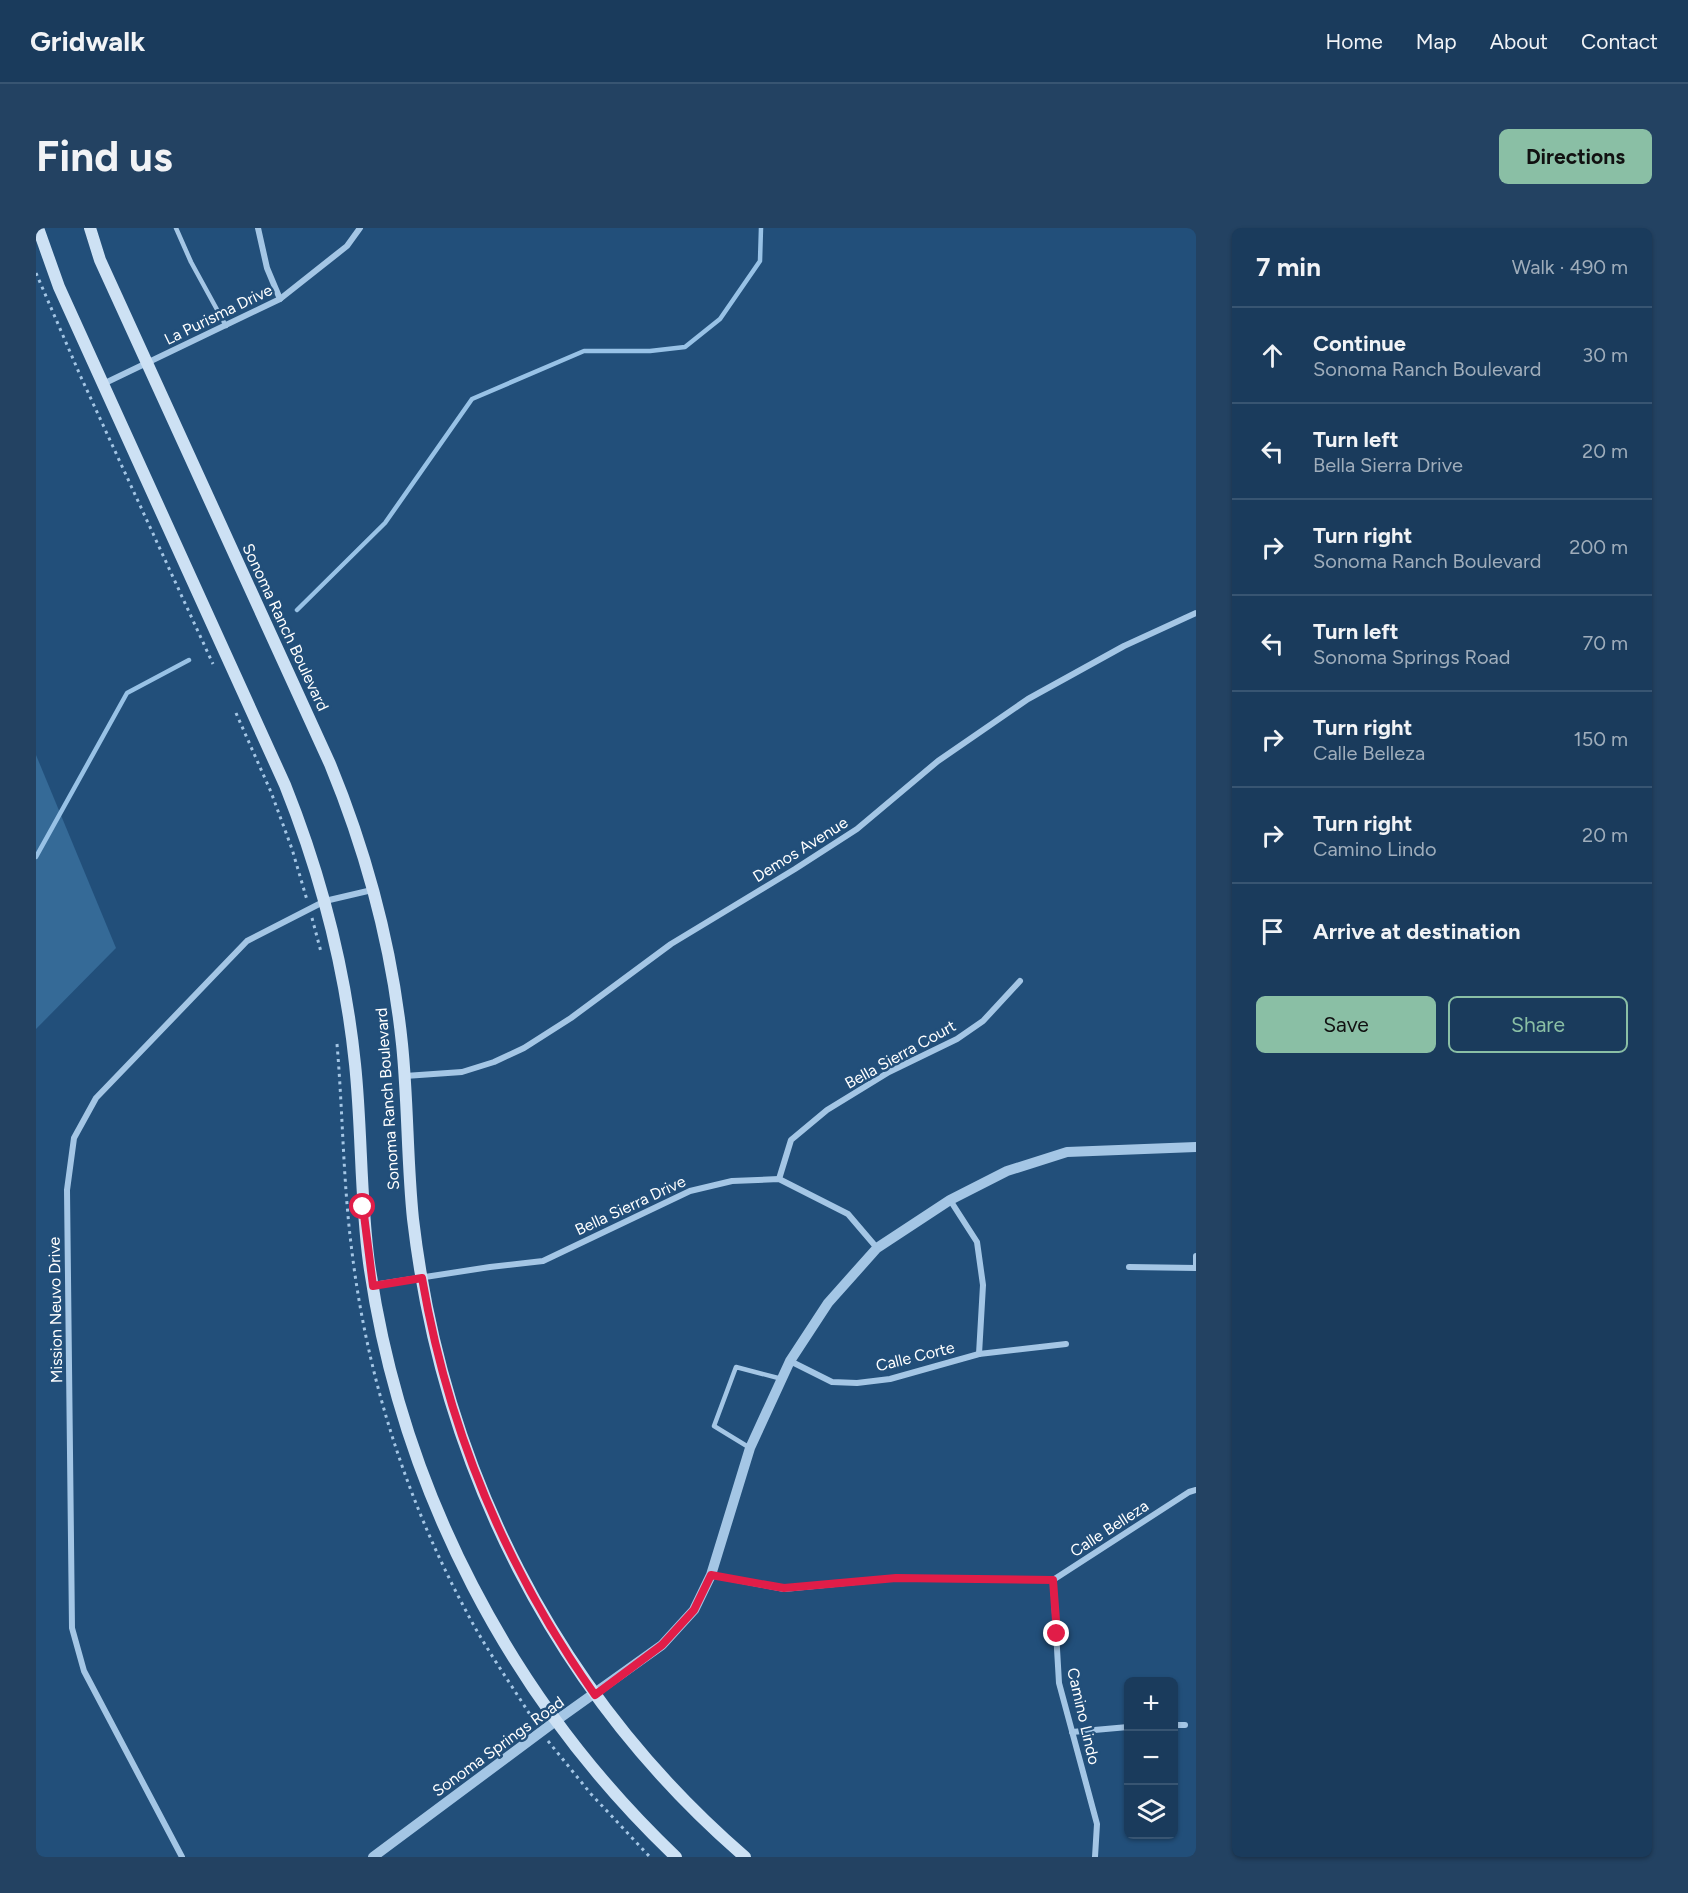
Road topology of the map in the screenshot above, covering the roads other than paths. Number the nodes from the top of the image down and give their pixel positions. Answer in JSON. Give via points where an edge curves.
{"nodes":[{"id":1,"x":38,"y":228,"type":"edge"},
{"id":2,"x":90,"y":228,"type":"edge"},
{"id":3,"x":176,"y":228,"type":"edge"},
{"id":4,"x":258,"y":228,"type":"edge"},
{"id":5,"x":360,"y":228,"type":"edge"},
{"id":6,"x":280,"y":299,"type":"junction"},
{"id":7,"x":226,"y":326,"type":"junction"},
{"id":8,"x":147,"y":364,"type":"junction"},
{"id":9,"x":102,"y":384,"type":"junction"},
{"id":10,"x":1196,"y":613,"type":"edge"},
{"id":11,"x":373,"y":890,"type":"junction"},
{"id":12,"x":325,"y":901,"type":"junction"},
{"id":13,"x":1020,"y":981,"type":"dead end"},
{"id":14,"x":405,"y":1076,"type":"junction"},
{"id":15,"x":1196,"y":1147,"type":"edge"},
{"id":16,"x":779,"y":1179,"type":"junction"},
{"id":17,"x":950,"y":1200,"type":"junction"},
{"id":18,"x":877,"y":1248,"type":"junction"},
{"id":19,"x":1196,"y":1256,"type":"edge"},
{"id":20,"x":1129,"y":1267,"type":"dead end"},
{"id":21,"x":1196,"y":1268,"type":"edge"},
{"id":22,"x":422,"y":1278,"type":"junction"},
{"id":23,"x":373,"y":1286,"type":"junction"},
{"id":24,"x":1066,"y":1344,"type":"dead end"},
{"id":25,"x":979,"y":1354,"type":"junction"},
{"id":26,"x":790,"y":1361,"type":"junction"},
{"id":27,"x":782,"y":1379,"type":"junction"},
{"id":28,"x":750,"y":1448,"type":"junction"},
{"id":29,"x":1196,"y":1490,"type":"edge"},
{"id":30,"x":711,"y":1575,"type":"junction"},
{"id":31,"x":1053,"y":1580,"type":"junction"},
{"id":32,"x":595,"y":1695,"type":"junction"},
{"id":33,"x":557,"y":1720,"type":"junction"},
{"id":34,"x":1178,"y":1725,"type":"edge"},
{"id":35,"x":1185,"y":1725,"type":"dead end"},
{"id":36,"x":1124,"y":1727,"type":"edge"},
{"id":37,"x":1072,"y":1732,"type":"junction"},
{"id":38,"x":182,"y":1857,"type":"edge"},
{"id":39,"x":373,"y":1857,"type":"edge"},
{"id":40,"x":676,"y":1857,"type":"edge"},
{"id":41,"x":745,"y":1857,"type":"edge"},
{"id":42,"x":1095,"y":1857,"type":"edge"}],
"edges":[{"from":1,"to":9,"type":"main road","name":"Sonoma Ranch Boulevard"},
{"from":2,"to":8,"type":"main road","name":"Sonoma Ranch Boulevard","via":[[100,260]]},
{"from":3,"to":7,"type":"lane"},
{"from":4,"to":6,"type":"street","via":[[267,268]]},
{"from":5,"to":6,"type":"street","name":"La Purisma Drive","via":[[347,246]]},
{"from":6,"to":7,"type":"street","name":"La Purisma Drive"},
{"from":7,"to":8,"type":"street","name":"La Purisma Drive"},
{"from":8,"to":9,"type":"street","name":"La Purisma Drive"},
{"from":8,"to":11,"type":"main road","name":"Sonoma Ranch Boulevard","via":[[326,756]]},
{"from":9,"to":12,"type":"main road","name":"Sonoma Ranch Boulevard","via":[[285,785]]},
{"from":10,"to":14,"type":"street","name":"Demos Avenue","via":[[1124,646],[1028,699],[938,761],[857,829],[671,944],[524,1048],[462,1072]]},
{"from":11,"to":12,"type":"street","name":"Mission Neuvo Drive"},
{"from":11,"to":14,"type":"main road","name":"Sonoma Ranch Boulevard","via":[[394,984]]},
{"from":12,"to":23,"type":"main road","name":"Sonoma Ranch Boulevard","via":[[348,1007]]},
{"from":12,"to":38,"type":"street","name":"Mission Neuvo Drive","via":[[247,941],[96,1098],[74,1138],[67,1191],[72,1628],[84,1671]]},
{"from":13,"to":16,"type":"street","name":"Bella Sierra Court","via":[[983,1021],[957,1039],[888,1072],[827,1110],[791,1140]]},
{"from":14,"to":22,"type":"main road","name":"Sonoma Ranch Boulevard","via":[[411,1197]]},
{"from":15,"to":17,"type":"street","name":"Sonoma Springs Road","via":[[1067,1152],[1006,1171]]},
{"from":16,"to":18,"type":"street","name":"Bella Sierra Drive","via":[[848,1214]]},
{"from":16,"to":22,"type":"street","name":"Bella Sierra Drive","via":[[732,1181],[690,1191],[543,1260]]},
{"from":17,"to":18,"type":"street","name":"Sonoma Springs Road"},
{"from":17,"to":25,"type":"street","name":"Calle Corte","via":[[978,1242],[982,1285]]},
{"from":18,"to":26,"type":"street","name":"Sonoma Springs Road","via":[[828,1303]]},
{"from":19,"to":21,"type":"street"},
{"from":20,"to":21,"type":"street"},
{"from":22,"to":23,"type":"street","name":"Bella Sierra Drive"},
{"from":22,"to":32,"type":"main road","name":"Sonoma Ranch Boulevard","via":[[446,1388],[478,1482],[526,1586]]},
{"from":23,"to":33,"type":"main road","name":"Sonoma Ranch Boulevard","via":[[399,1403],[437,1512],[488,1615]]},
{"from":24,"to":25,"type":"street","name":"Calle Corte"},
{"from":25,"to":26,"type":"street","name":"Calle Corte","via":[[890,1379],[858,1383],[832,1382]]},
{"from":26,"to":27,"type":"street","name":"Sonoma Springs Road"},
{"from":27,"to":28,"type":"street","name":"Sonoma Springs Road"},
{"from":27,"to":28,"type":"lane","via":[[736,1367],[714,1426]]},
{"from":28,"to":30,"type":"street","name":"Sonoma Springs Road"},
{"from":29,"to":31,"type":"street","name":"Calle Belleza"},
{"from":30,"to":31,"type":"street","via":[[784,1588],[896,1578]]},
{"from":30,"to":32,"type":"street","name":"Sonoma Springs Road","via":[[694,1610],[662,1645]]},
{"from":31,"to":37,"type":"street","name":"Camino Lindo","via":[[1059,1683]]},
{"from":32,"to":33,"type":"street","name":"Sonoma Springs Road"},
{"from":32,"to":41,"type":"main road","name":"Sonoma Ranch Boulevard","via":[[658,1773]]},
{"from":33,"to":39,"type":"street","name":"Sonoma Springs Road"},
{"from":33,"to":40,"type":"main road","name":"Sonoma Ranch Boulevard","via":[[603,1780]]},
{"from":34,"to":35,"type":"street"},
{"from":36,"to":37,"type":"street"},
{"from":37,"to":42,"type":"street","name":"Camino Lindo","via":[[1097,1824]]}]}
